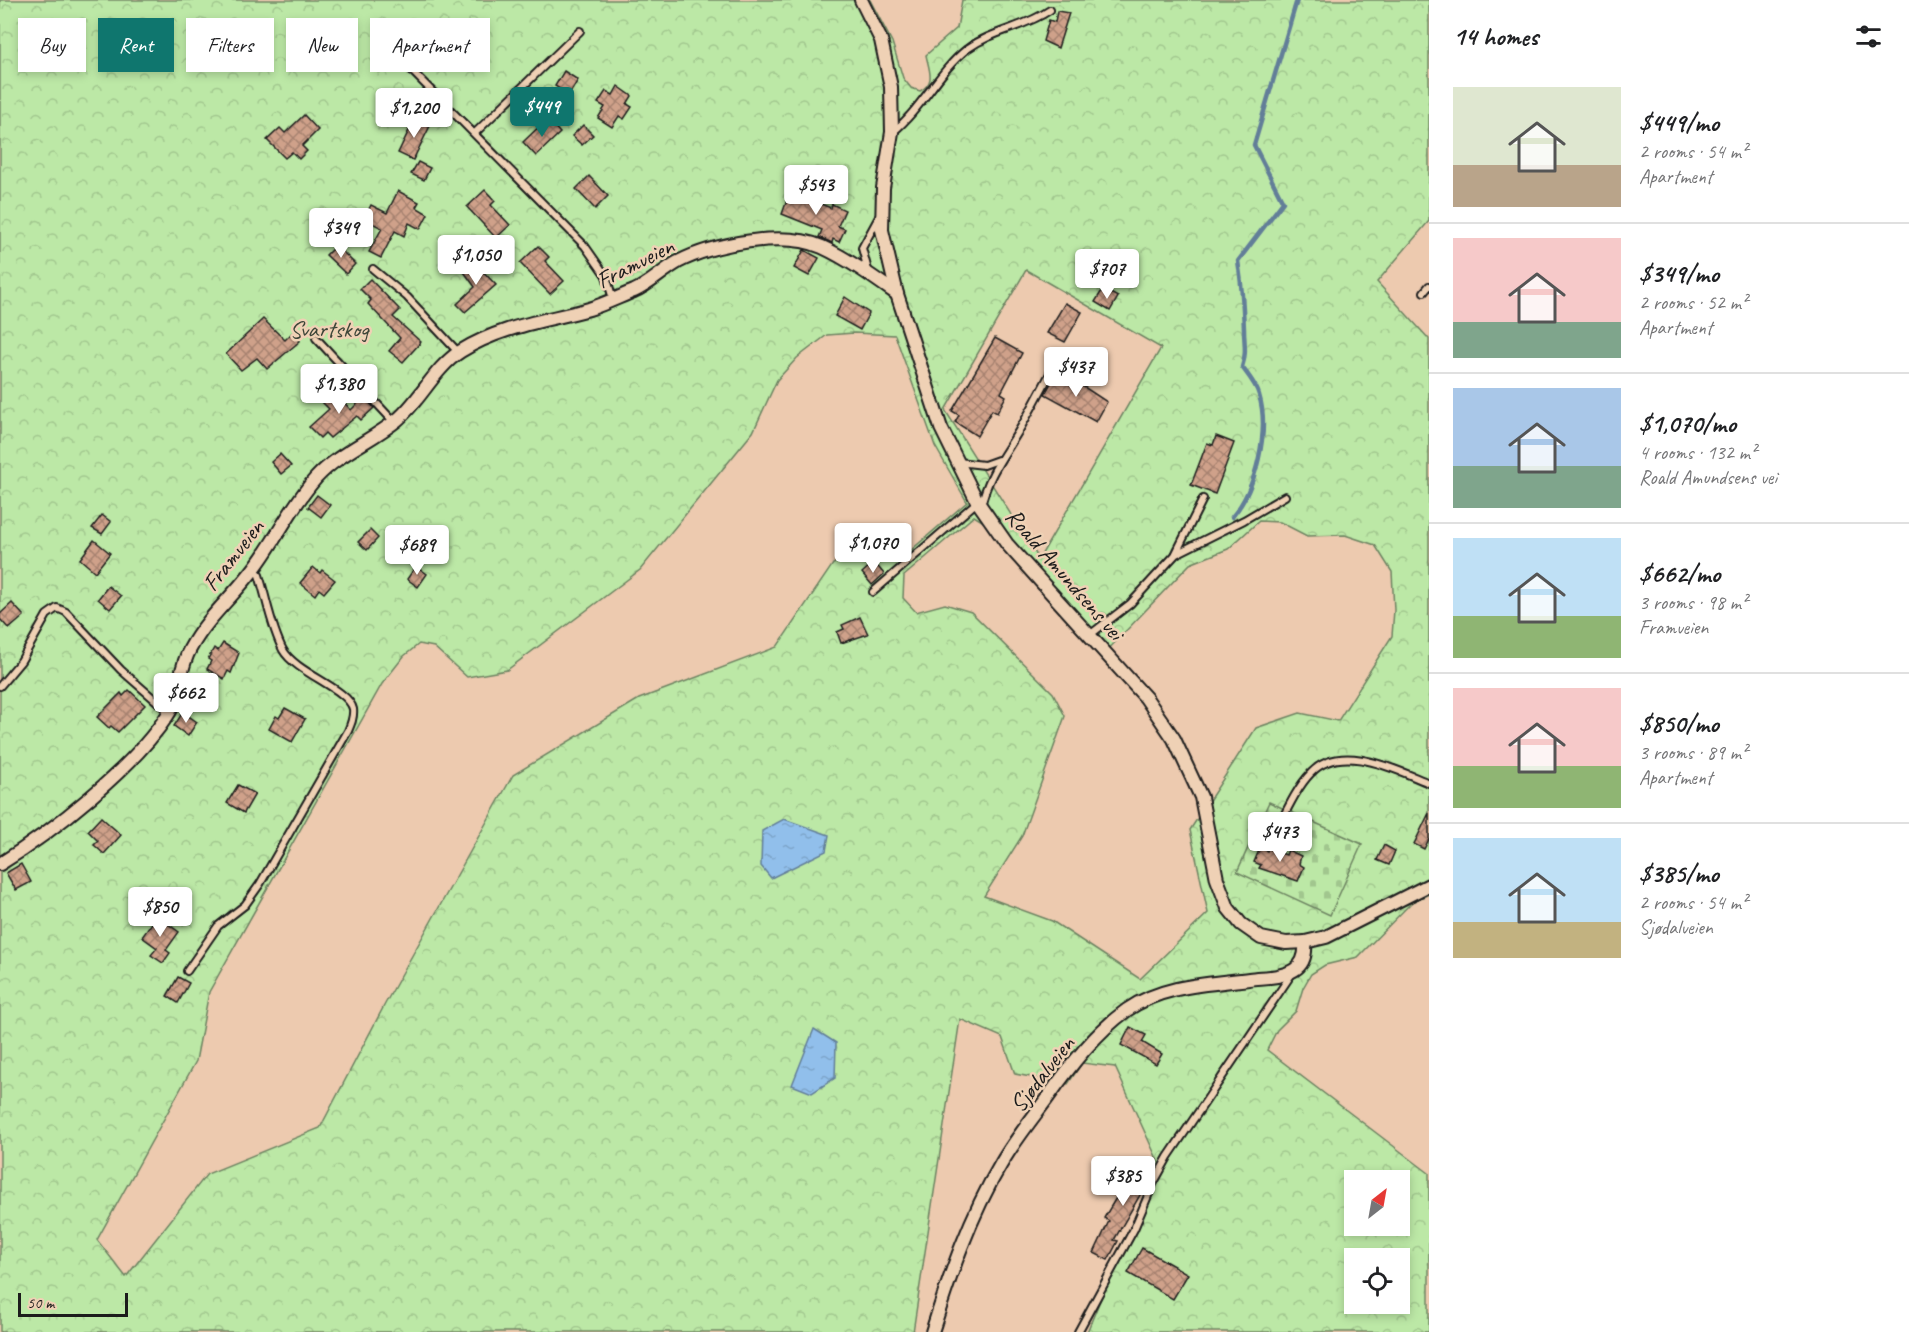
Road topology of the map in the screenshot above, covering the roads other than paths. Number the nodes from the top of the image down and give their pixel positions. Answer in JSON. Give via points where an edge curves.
{"nodes":[{"id":1,"x":861,"y":0,"type":"edge"},
{"id":2,"x":1050,"y":10,"type":"dead end"},
{"id":3,"x":580,"y":31,"type":"dead end"},
{"id":4,"x":413,"y":72,"type":"edge"},
{"id":5,"x":892,"y":132,"type":"junction"},
{"id":6,"x":475,"y":133,"type":"junction"},
{"id":7,"x":880,"y":214,"type":"junction"},
{"id":8,"x":373,"y":269,"type":"dead end"},
{"id":9,"x":869,"y":274,"type":"junction"},
{"id":10,"x":897,"y":294,"type":"junction"},
{"id":11,"x":614,"y":300,"type":"junction"},
{"id":12,"x":316,"y":338,"type":"dead end"},
{"id":13,"x":458,"y":352,"type":"junction"},
{"id":14,"x":1055,"y":364,"type":"dead end"},
{"id":15,"x":394,"y":422,"type":"junction"},
{"id":16,"x":998,"y":460,"type":"junction"},
{"id":17,"x":956,"y":461,"type":"junction"},
{"id":18,"x":1285,"y":495,"type":"dead end"},
{"id":19,"x":1203,"y":499,"type":"dead end"},
{"id":20,"x":979,"y":504,"type":"junction"},
{"id":21,"x":1176,"y":554,"type":"junction"},
{"id":22,"x":254,"y":570,"type":"junction"},
{"id":23,"x":873,"y":592,"type":"dead end"},
{"id":24,"x":1091,"y":634,"type":"junction"},
{"id":25,"x":0,"y":686,"type":"edge"},
{"id":26,"x":170,"y":712,"type":"junction"},
{"id":27,"x":1429,"y":783,"type":"edge"},
{"id":28,"x":1271,"y":841,"type":"dead end"},
{"id":29,"x":0,"y":864,"type":"edge"},
{"id":30,"x":1429,"y":885,"type":"edge"},
{"id":31,"x":1305,"y":942,"type":"junction"},
{"id":32,"x":1295,"y":969,"type":"junction"},
{"id":33,"x":187,"y":971,"type":"dead end"},
{"id":34,"x":932,"y":1332,"type":"edge"},
{"id":35,"x":1078,"y":1332,"type":"edge"}],
"edges":[{"from":1,"to":5,"type":"street","name":"Roald Amundsens vei","via":[[881,40],[892,98]]},
{"from":2,"to":5,"type":"lane","via":[[1035,21],[994,32],[967,49],[918,108]]},
{"from":3,"to":6,"type":"lane"},
{"from":4,"to":6,"type":"lane"},
{"from":5,"to":7,"type":"street","name":"Roald Amundsens vei"},
{"from":6,"to":11,"type":"lane","via":[[597,260]]},
{"from":7,"to":9,"type":"lane","via":[[862,248]]},
{"from":7,"to":10,"type":"street","name":"Roald Amundsens vei"},
{"from":8,"to":13,"type":"lane","via":[[407,297]]},
{"from":9,"to":10,"type":"street","name":"Framveien"},
{"from":9,"to":11,"type":"street","name":"Framveien","via":[[820,246],[781,239],[731,245],[678,262],[644,287]]},
{"from":10,"to":17,"type":"street","name":"Roald Amundsens vei","via":[[931,400]]},
{"from":11,"to":13,"type":"street","name":"Framveien","via":[[520,325]]},
{"from":12,"to":15,"type":"lane"},
{"from":13,"to":15,"type":"street","name":"Framveien"},
{"from":14,"to":16,"type":"lane","via":[[1020,430]]},
{"from":15,"to":22,"type":"street","name":"Framveien","via":[[346,452],[316,478]]},
{"from":16,"to":17,"type":"lane","via":[[978,465]]},
{"from":16,"to":20,"type":"lane"},
{"from":17,"to":20,"type":"street","name":"Roald Amundsens vei"},
{"from":18,"to":21,"type":"lane"},
{"from":19,"to":21,"type":"lane"},
{"from":20,"to":23,"type":"lane"},
{"from":20,"to":24,"type":"street","name":"Roald Amundsens vei","via":[[1007,544]]},
{"from":21,"to":24,"type":"lane","via":[[1130,604]]},
{"from":22,"to":26,"type":"street","name":"Framveien","via":[[195,641],[184,661]]},
{"from":22,"to":33,"type":"lane","via":[[284,651],[306,672],[347,699],[353,718],[253,894],[218,926]]},
{"from":24,"to":31,"type":"street","name":"Roald Amundsens vei","via":[[1162,719],[1184,759],[1206,814],[1217,879],[1235,919],[1269,941]]},
{"from":25,"to":26,"type":"lane","via":[[21,661],[47,615],[57,608],[66,612],[121,670]]},
{"from":26,"to":29,"type":"street","name":"Framveien","via":[[148,742],[115,773],[56,825]]},
{"from":27,"to":28,"type":"lane","via":[[1357,759],[1322,765],[1302,783]]},
{"from":30,"to":31,"type":"street","name":"Roald Amundsens vei","via":[[1326,937]]},
{"from":31,"to":32,"type":"street","via":[[1304,957]]},
{"from":32,"to":34,"type":"street","name":"Sjødalveien","via":[[1159,994],[1127,1010],[1097,1038],[1067,1071],[1001,1163],[948,1282]]},
{"from":32,"to":35,"type":"lane","via":[[1152,1184],[1134,1229]]}]}
